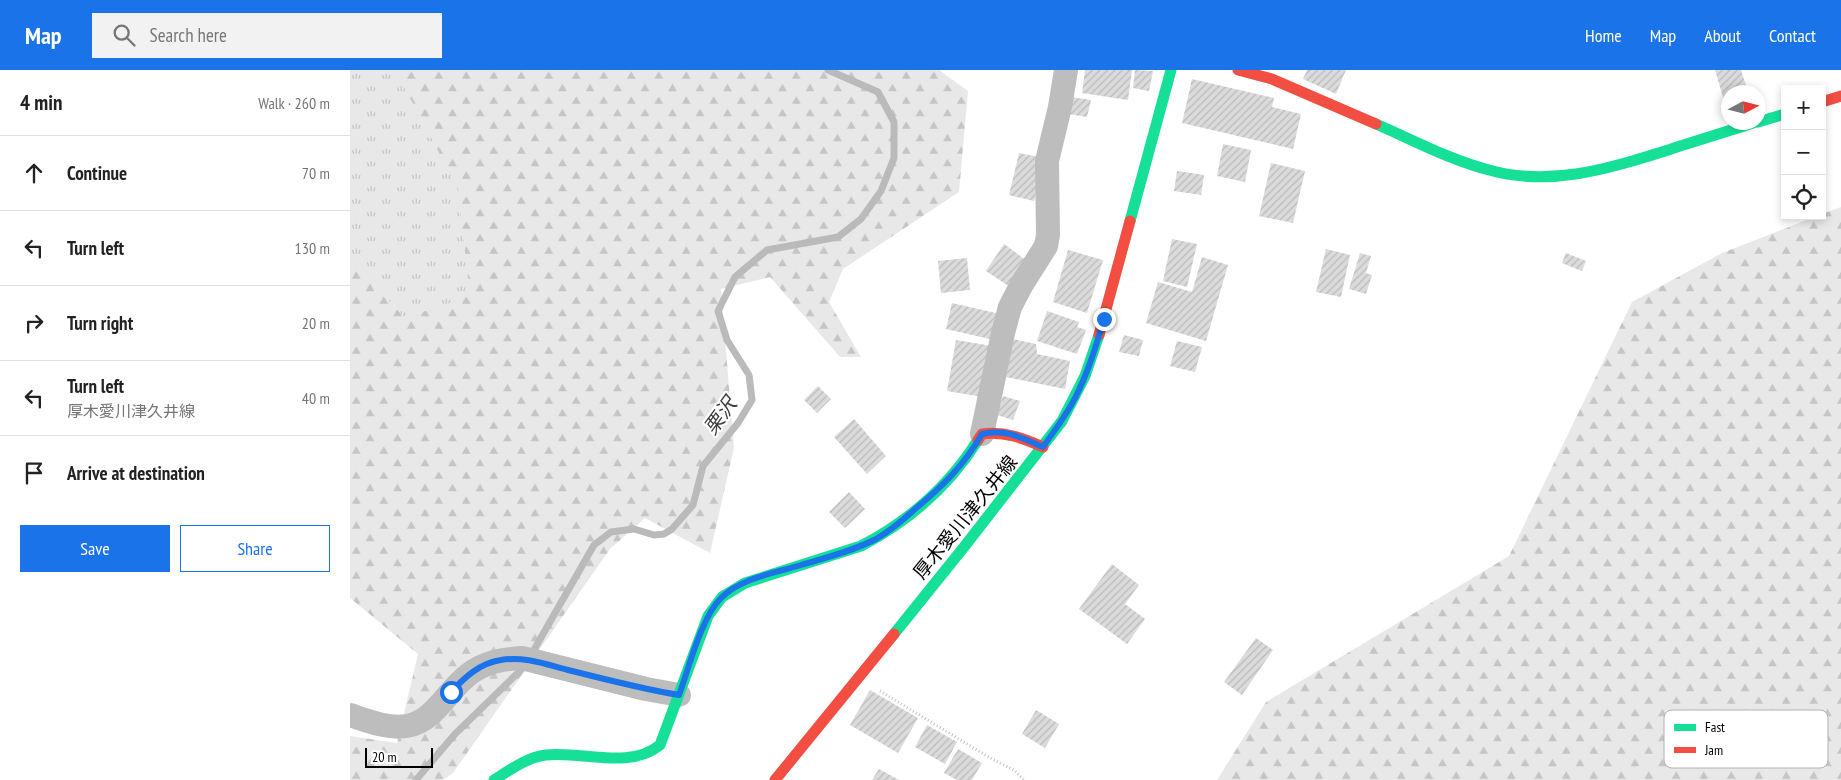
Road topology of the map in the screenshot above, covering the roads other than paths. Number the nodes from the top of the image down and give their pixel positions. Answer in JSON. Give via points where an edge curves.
{"nodes":[{"id":1,"x":1066,"y":70,"type":"edge"},
{"id":2,"x":1171,"y":70,"type":"edge"},
{"id":3,"x":1238,"y":70,"type":"edge"},
{"id":4,"x":1841,"y":96,"type":"edge"},
{"id":5,"x":1826,"y":101,"type":"edge"},
{"id":6,"x":1781,"y":115,"type":"edge"},
{"id":7,"x":1766,"y":119,"type":"edge"},
{"id":8,"x":1731,"y":130,"type":"edge"},
{"id":9,"x":982,"y":434,"type":"junction"},
{"id":10,"x":1043,"y":447,"type":"junction"},
{"id":11,"x":679,"y":695,"type":"junction"},
{"id":12,"x":350,"y":715,"type":"edge"},
{"id":13,"x":494,"y":780,"type":"edge"},
{"id":14,"x":775,"y":780,"type":"edge"}],
"edges":[{"from":1,"to":9,"type":"street","via":[[1046,161],[1046,246],[1008,313]]},
{"from":2,"to":10,"type":"street","name":"厚木愛川津久井線","via":[[1094,352],[1075,398]]},
{"from":3,"to":8,"type":"street","via":[[1272,79],[1463,162],[1520,177],[1548,178],[1591,173]]},
{"from":4,"to":5,"type":"street"},
{"from":6,"to":7,"type":"street"},
{"from":9,"to":10,"type":"street","via":[[995,431]]},
{"from":9,"to":11,"type":"street","via":[[954,474],[877,538],[745,583],[722,597],[708,616]]},
{"from":10,"to":14,"type":"street","name":"厚木愛川津久井線"},
{"from":11,"to":12,"type":"street","via":[[646,690],[522,658],[499,660],[480,667],[460,682],[438,708],[416,724],[390,726]]},
{"from":11,"to":13,"type":"street","via":[[660,745],[651,754],[627,758],[546,755],[525,761]]}]}
